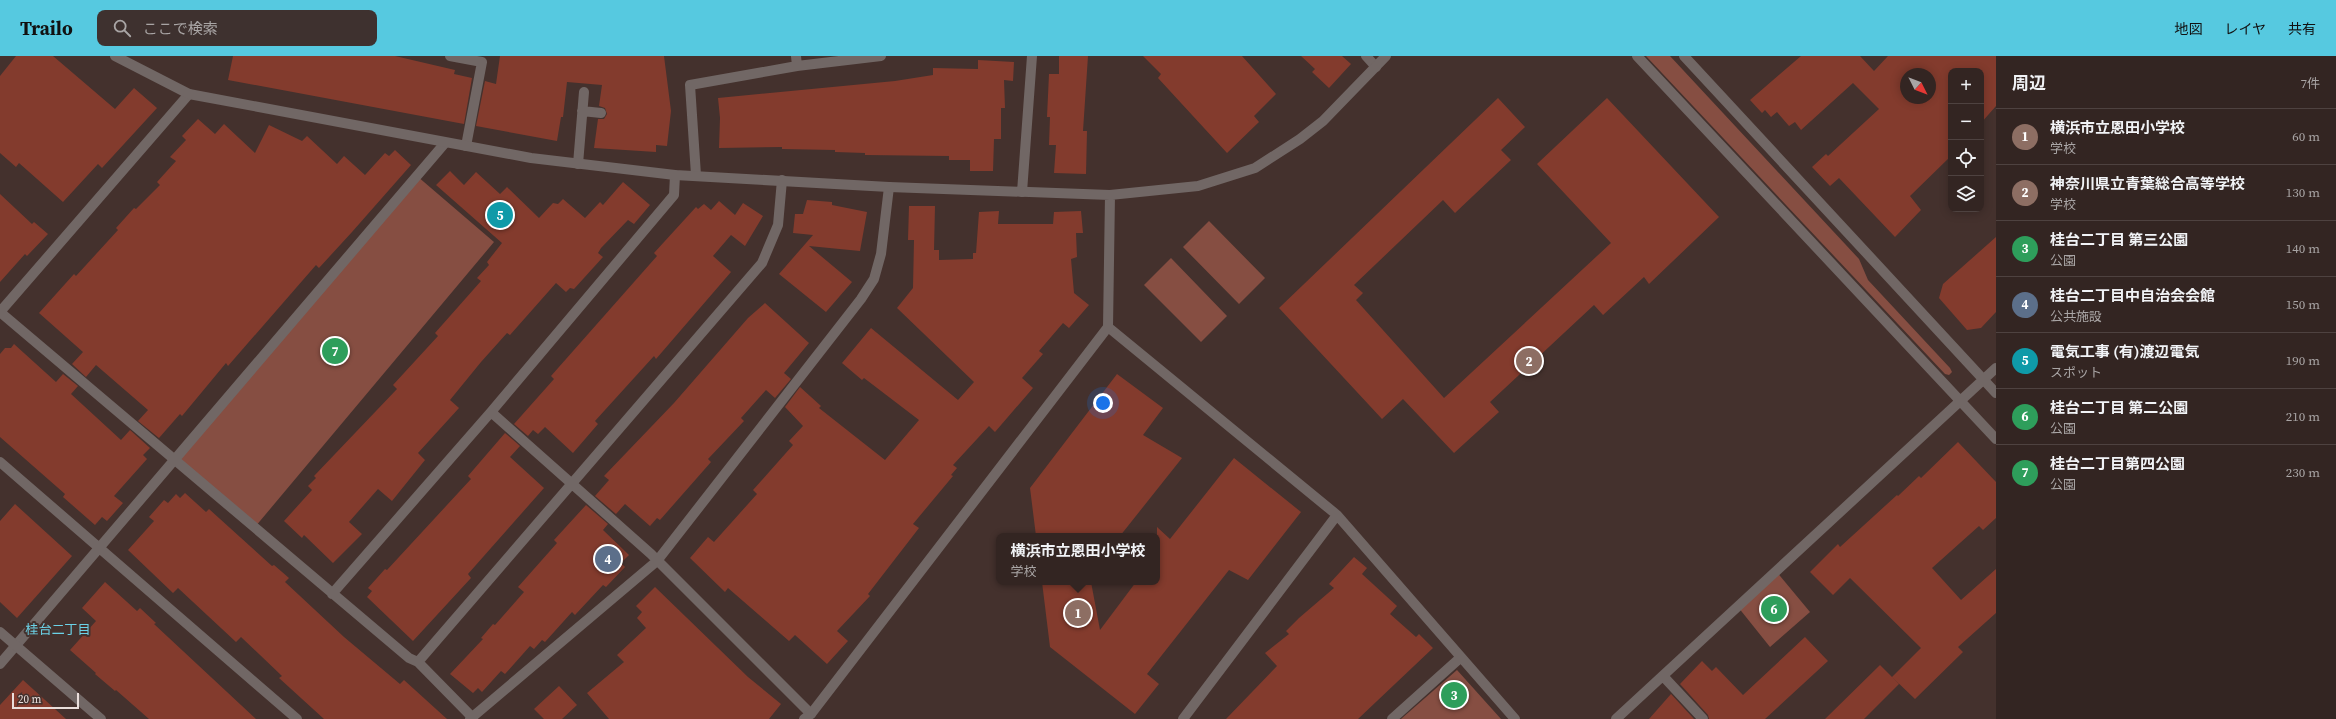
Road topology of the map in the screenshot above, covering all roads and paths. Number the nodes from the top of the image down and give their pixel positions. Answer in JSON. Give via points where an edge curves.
{"nodes":[{"id":1,"x":115,"y":56,"type":"edge"},
{"id":2,"x":450,"y":56,"type":"edge"},
{"id":3,"x":881,"y":56,"type":"edge"},
{"id":4,"x":1032,"y":56,"type":"edge"},
{"id":5,"x":1366,"y":56,"type":"edge"},
{"id":6,"x":1386,"y":56,"type":"edge"},
{"id":7,"x":1637,"y":56,"type":"edge"},
{"id":8,"x":1684,"y":56,"type":"edge"},
{"id":9,"x":797,"y":61,"type":"edge"},
{"id":10,"x":1376,"y":67,"type":"junction"},
{"id":11,"x":584,"y":92,"type":"dead end"},
{"id":12,"x":190,"y":94,"type":"junction"},
{"id":13,"x":582,"y":111,"type":"junction"},
{"id":14,"x":601,"y":113,"type":"dead end"},
{"id":15,"x":445,"y":143,"type":"junction"},
{"id":16,"x":466,"y":146,"type":"junction"},
{"id":17,"x":578,"y":164,"type":"junction"},
{"id":18,"x":675,"y":175,"type":"junction"},
{"id":19,"x":696,"y":175,"type":"junction"},
{"id":20,"x":782,"y":180,"type":"junction"},
{"id":21,"x":889,"y":187,"type":"junction"},
{"id":22,"x":1022,"y":192,"type":"junction"},
{"id":23,"x":1110,"y":195,"type":"junction"},
{"id":24,"x":0,"y":312,"type":"edge"},
{"id":25,"x":1108,"y":327,"type":"junction"},
{"id":26,"x":1996,"y":368,"type":"edge"},
{"id":27,"x":1983,"y":380,"type":"junction"},
{"id":28,"x":1996,"y":394,"type":"edge"},
{"id":29,"x":1961,"y":400,"type":"junction"},
{"id":30,"x":491,"y":412,"type":"junction"},
{"id":31,"x":1996,"y":439,"type":"edge"},
{"id":32,"x":176,"y":461,"type":"junction"},
{"id":33,"x":0,"y":462,"type":"edge"},
{"id":34,"x":573,"y":483,"type":"junction"},
{"id":35,"x":1337,"y":515,"type":"junction"},
{"id":36,"x":99,"y":548,"type":"junction"},
{"id":37,"x":657,"y":561,"type":"junction"},
{"id":38,"x":332,"y":594,"type":"junction"},
{"id":39,"x":0,"y":632,"type":"edge"},
{"id":40,"x":16,"y":645,"type":"junction"},
{"id":41,"x":1460,"y":658,"type":"junction"},
{"id":42,"x":418,"y":662,"type":"junction"},
{"id":43,"x":0,"y":664,"type":"edge"},
{"id":44,"x":1663,"y":676,"type":"junction"},
{"id":45,"x":810,"y":717,"type":"edge"},
{"id":46,"x":471,"y":718,"type":"edge"},
{"id":47,"x":101,"y":719,"type":"edge"},
{"id":48,"x":297,"y":719,"type":"edge"},
{"id":49,"x":1183,"y":719,"type":"edge"},
{"id":50,"x":1392,"y":719,"type":"edge"},
{"id":51,"x":1515,"y":719,"type":"edge"},
{"id":52,"x":1616,"y":719,"type":"edge"},
{"id":53,"x":1704,"y":719,"type":"edge"}],
"edges":[{"from":1,"to":12,"type":"street"},
{"from":2,"to":16,"type":"street","via":[[482,62]]},
{"from":3,"to":9,"type":"street"},
{"from":4,"to":22,"type":"street"},
{"from":5,"to":10,"type":"street"},
{"from":6,"to":10,"type":"street"},
{"from":7,"to":29,"type":"street"},
{"from":8,"to":27,"type":"street"},
{"from":9,"to":19,"type":"street","via":[[690,85]]},
{"from":10,"to":23,"type":"street","via":[[1323,121],[1255,168],[1198,186]]},
{"from":11,"to":13,"type":"street"},
{"from":12,"to":15,"type":"street"},
{"from":12,"to":24,"type":"street"},
{"from":13,"to":14,"type":"street"},
{"from":13,"to":17,"type":"street"},
{"from":15,"to":16,"type":"street"},
{"from":15,"to":32,"type":"street"},
{"from":16,"to":17,"type":"street"},
{"from":17,"to":18,"type":"street"},
{"from":18,"to":19,"type":"street"},
{"from":18,"to":30,"type":"street","via":[[674,196]]},
{"from":19,"to":20,"type":"street"},
{"from":20,"to":21,"type":"street"},
{"from":20,"to":34,"type":"street","via":[[778,225],[762,263]]},
{"from":21,"to":22,"type":"street"},
{"from":21,"to":37,"type":"street","via":[[881,254],[874,279]]},
{"from":22,"to":23,"type":"street"},
{"from":23,"to":25,"type":"street"},
{"from":24,"to":32,"type":"street"},
{"from":25,"to":35,"type":"street"},
{"from":25,"to":45,"type":"street"},
{"from":26,"to":27,"type":"street"},
{"from":27,"to":28,"type":"street"},
{"from":27,"to":29,"type":"street"},
{"from":29,"to":31,"type":"street"},
{"from":29,"to":44,"type":"street"},
{"from":30,"to":34,"type":"street"},
{"from":30,"to":38,"type":"street"},
{"from":32,"to":36,"type":"street"},
{"from":32,"to":38,"type":"street"},
{"from":33,"to":36,"type":"street"},
{"from":34,"to":37,"type":"street"},
{"from":34,"to":42,"type":"street"},
{"from":35,"to":41,"type":"street"},
{"from":35,"to":49,"type":"street"},
{"from":36,"to":40,"type":"street"},
{"from":36,"to":48,"type":"street"},
{"from":37,"to":45,"type":"street"},
{"from":37,"to":46,"type":"street"},
{"from":38,"to":42,"type":"street","via":[[409,658]]},
{"from":39,"to":40,"type":"street"},
{"from":40,"to":43,"type":"street"},
{"from":40,"to":47,"type":"street"},
{"from":41,"to":50,"type":"street"},
{"from":41,"to":51,"type":"street"},
{"from":42,"to":46,"type":"street"},
{"from":44,"to":52,"type":"street"},
{"from":44,"to":53,"type":"street"}]}
